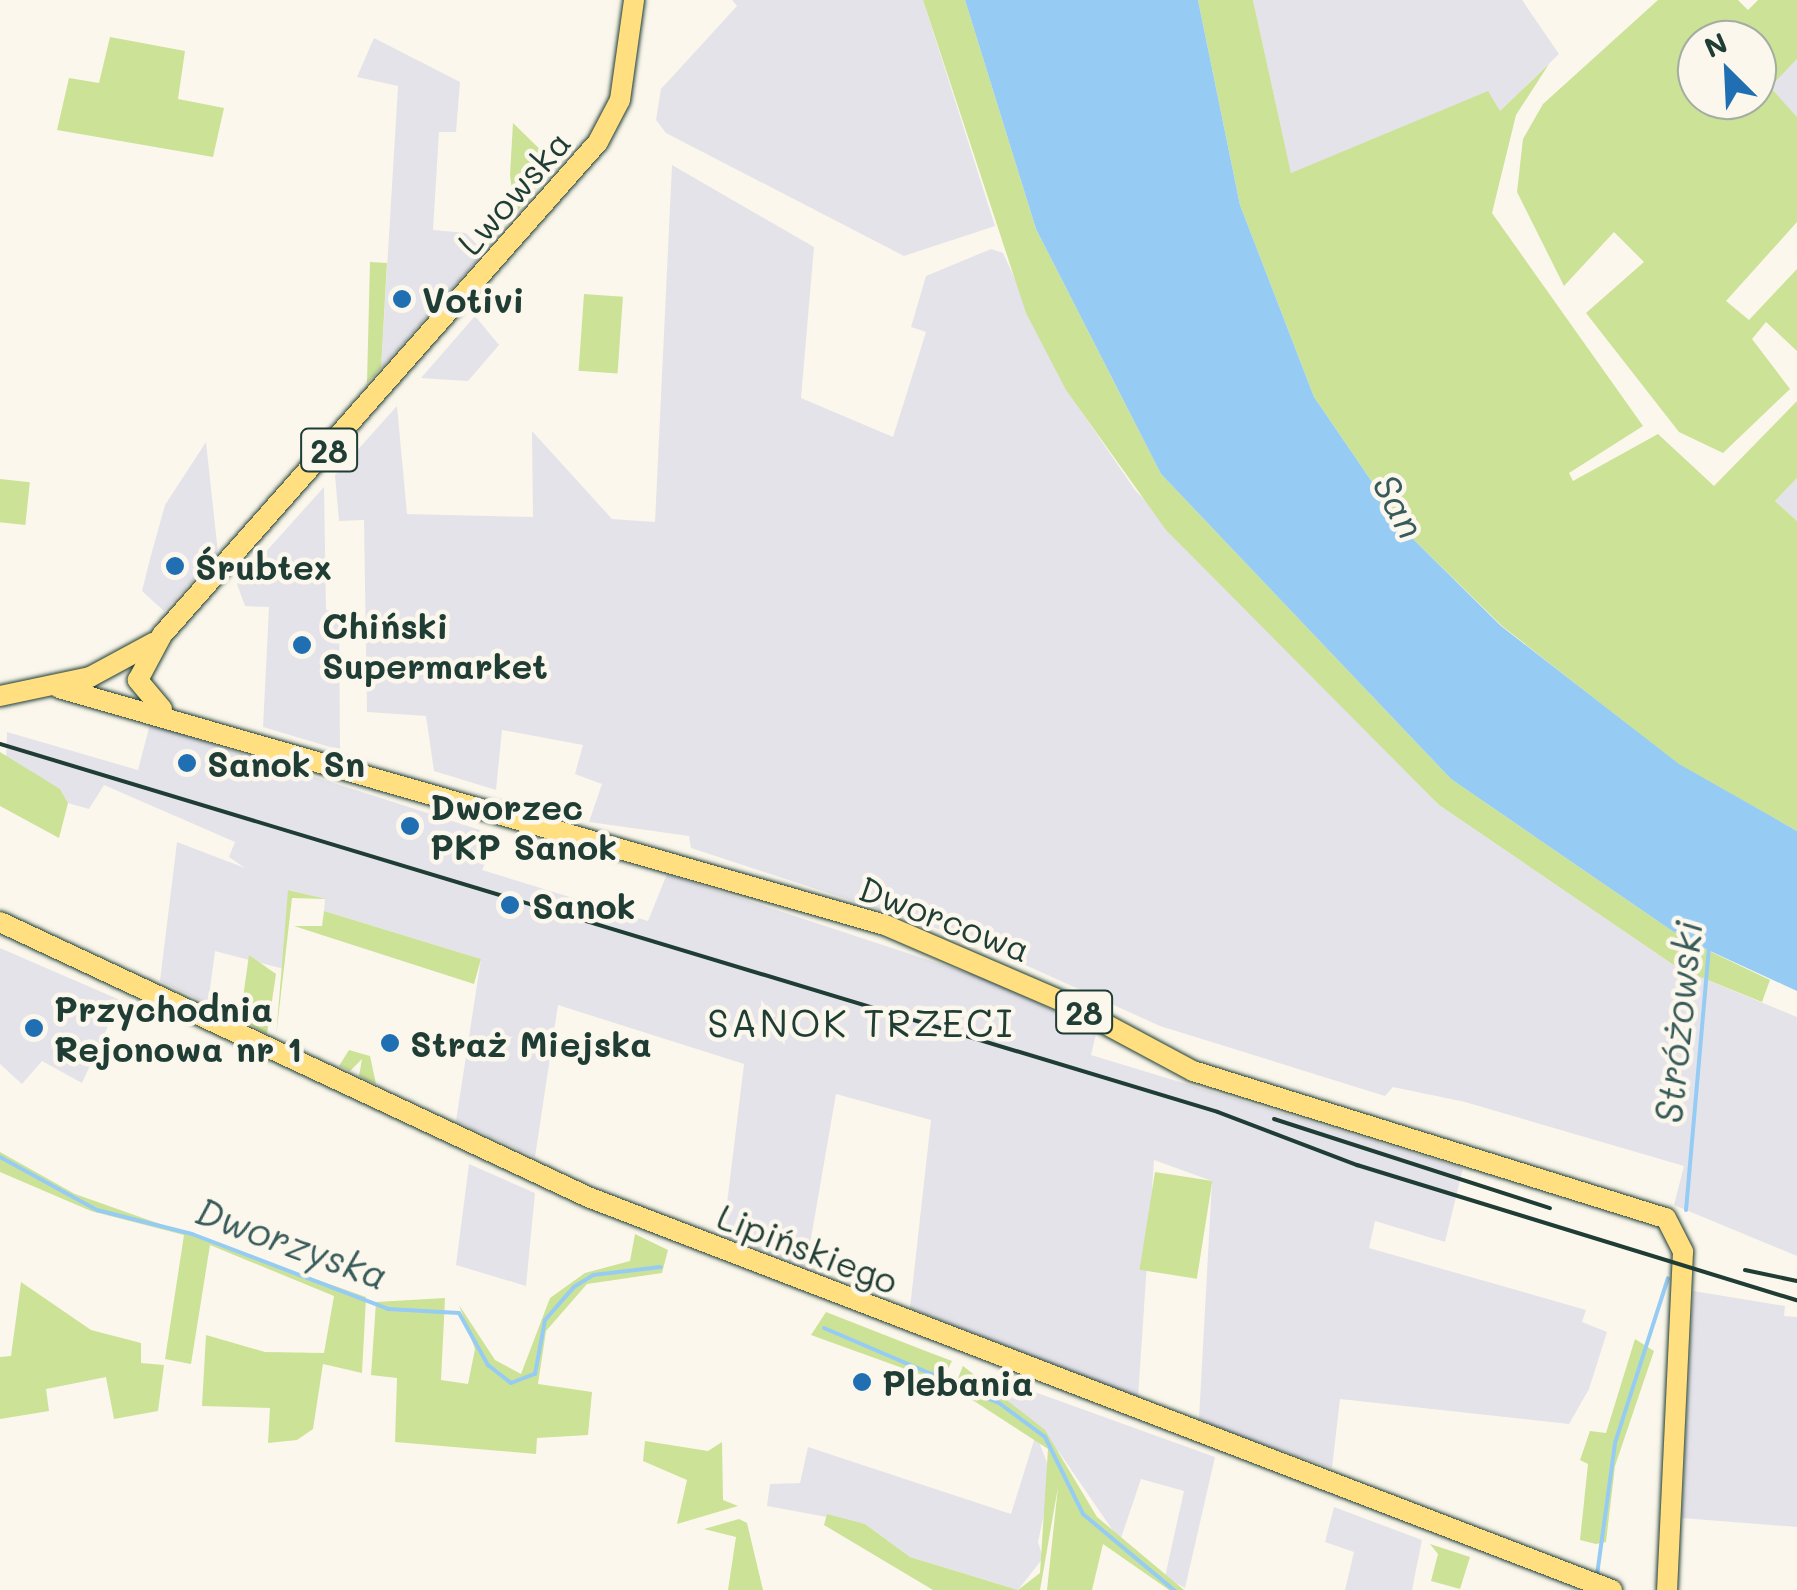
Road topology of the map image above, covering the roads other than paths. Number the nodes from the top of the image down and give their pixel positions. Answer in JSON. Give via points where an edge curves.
{"nodes":[{"id":1,"x":634,"y":0,"type":"edge"},
{"id":2,"x":162,"y":635,"type":"junction"},
{"id":3,"x":59,"y":688,"type":"junction"},
{"id":4,"x":0,"y":696,"type":"edge"},
{"id":5,"x":168,"y":713,"type":"junction"},
{"id":6,"x":0,"y":922,"type":"edge"},
{"id":7,"x":1664,"y":1563,"type":"junction"},
{"id":8,"x":1612,"y":1590,"type":"edge"},
{"id":9,"x":1648,"y":1590,"type":"edge"},
{"id":10,"x":1667,"y":1590,"type":"edge"}],
"edges":[{"from":1,"to":2,"type":"main road","name":"Lwowska","number":"28","via":[[620,100],[584,162]]},
{"from":2,"to":3,"type":"main road","number":"28","via":[[114,668]]},
{"from":2,"to":5,"type":"main road","name":"Lwowska","number":"28","via":[[138,680]]},
{"from":3,"to":4,"type":"main road","number":"28"},
{"from":3,"to":5,"type":"main road","name":"Dworcowa"},
{"from":5,"to":7,"type":"main road","name":"Dworcowa","number":"28","via":[[884,925],[1051,996],[1192,1071],[1654,1213],[1679,1229]]},
{"from":6,"to":8,"type":"main road","name":"Lipińskiego","via":[[588,1197]]},
{"from":7,"to":9,"type":"main road"},
{"from":7,"to":10,"type":"main road","number":"28"}]}
